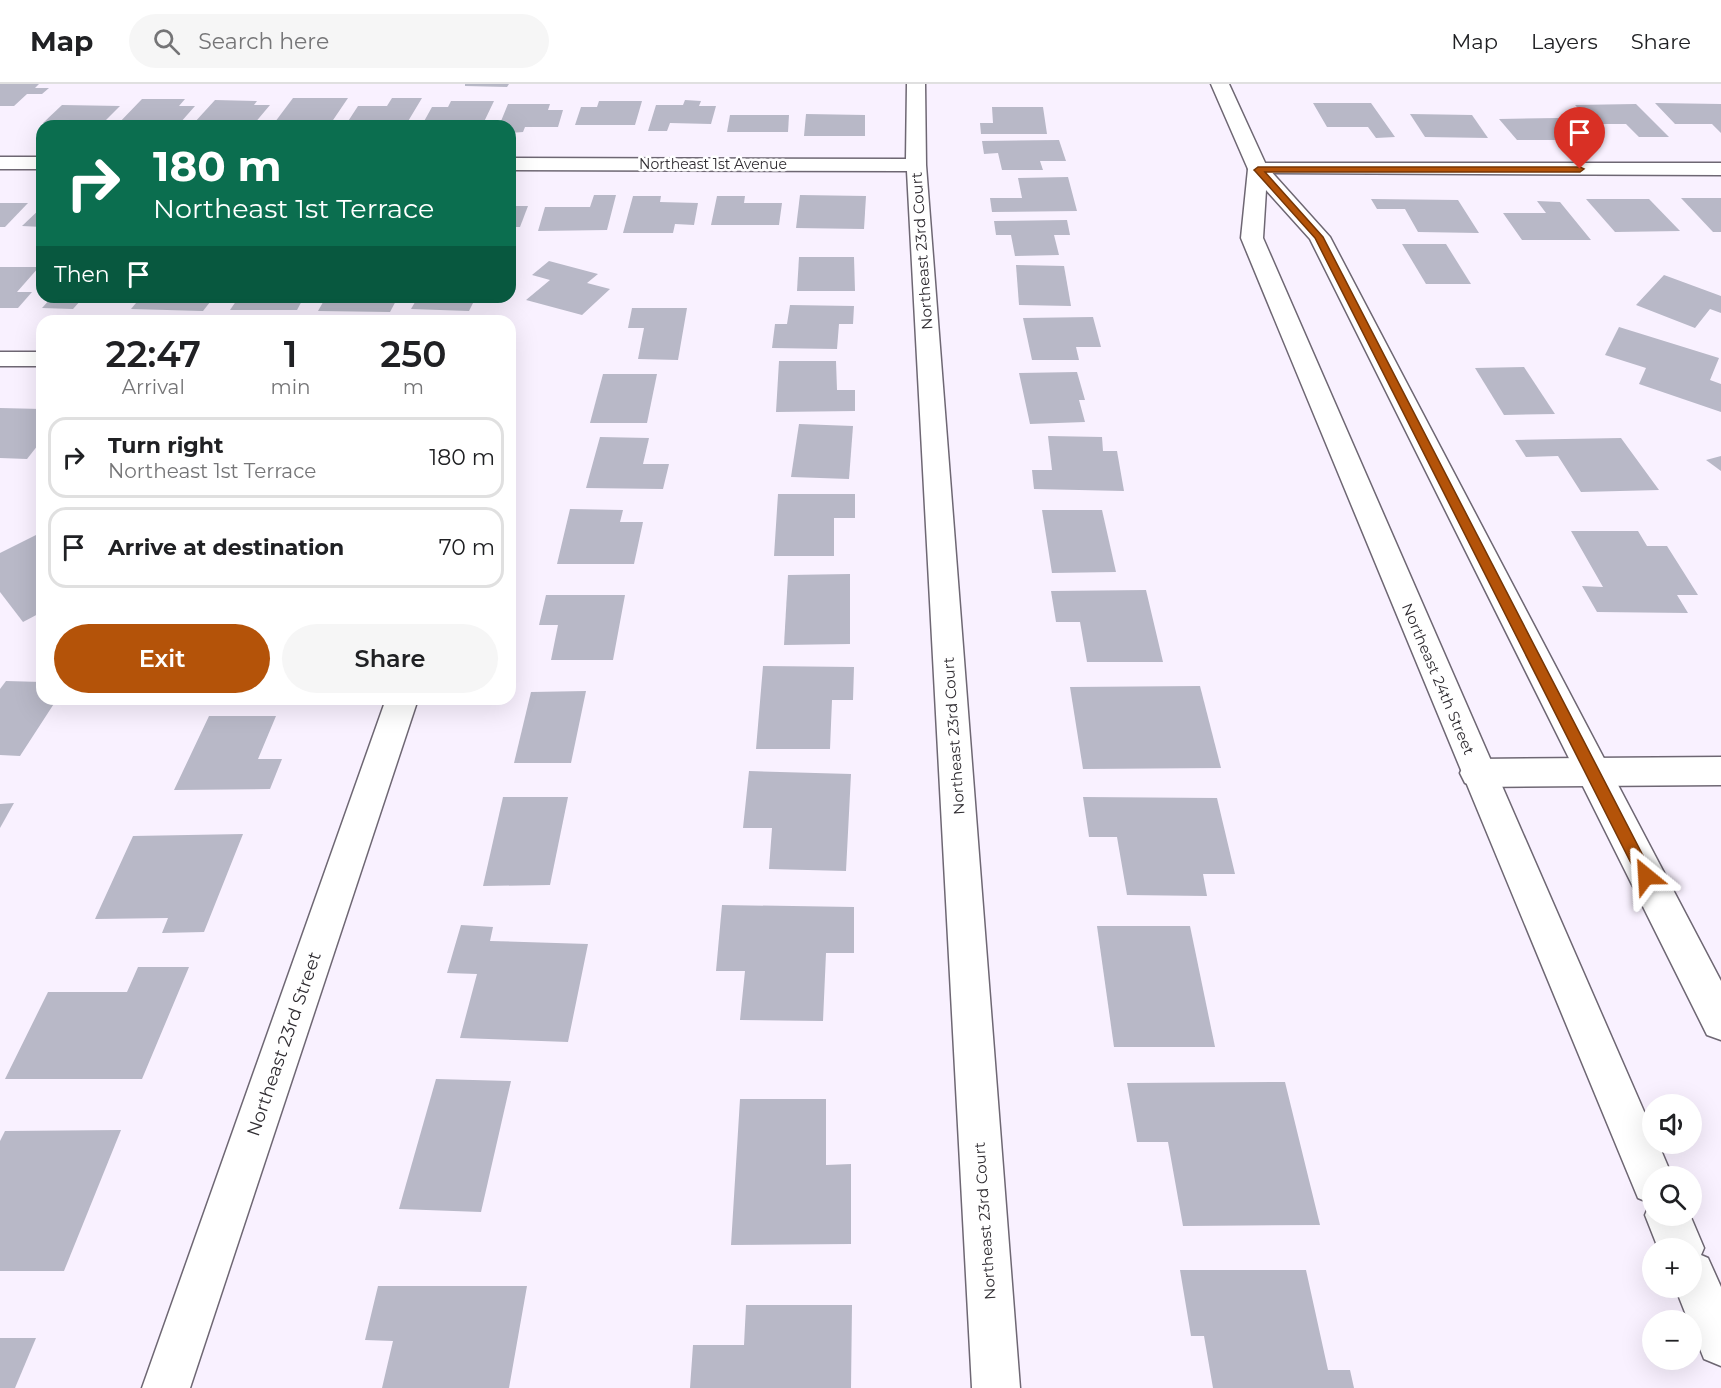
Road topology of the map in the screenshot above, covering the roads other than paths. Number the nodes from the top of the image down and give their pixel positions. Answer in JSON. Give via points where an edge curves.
{"nodes":[{"id":1,"x":916,"y":84,"type":"edge"},
{"id":2,"x":1220,"y":84,"type":"edge"},
{"id":3,"x":0,"y":163,"type":"edge"},
{"id":4,"x":36,"y":163,"type":"edge"},
{"id":5,"x":516,"y":164,"type":"edge"},
{"id":6,"x":916,"y":165,"type":"junction"},
{"id":7,"x":1721,"y":169,"type":"edge"},
{"id":8,"x":1258,"y":170,"type":"junction"},
{"id":9,"x":0,"y":359,"type":"edge"},
{"id":10,"x":36,"y":359,"type":"edge"},
{"id":11,"x":400,"y":705,"type":"edge"},
{"id":12,"x":1721,"y":771,"type":"edge"},
{"id":13,"x":1477,"y":772,"type":"junction"},
{"id":14,"x":1592,"y":772,"type":"junction"},
{"id":15,"x":1721,"y":1021,"type":"edge"},
{"id":16,"x":1646,"y":1166,"type":"edge"},
{"id":17,"x":1702,"y":1297,"type":"edge"},
{"id":18,"x":1721,"y":1342,"type":"edge"},
{"id":19,"x":166,"y":1388,"type":"edge"},
{"id":20,"x":996,"y":1388,"type":"edge"}],
"edges":[{"from":1,"to":6,"type":"street","name":"Northeast 23rd Court"},
{"from":2,"to":8,"type":"street","name":"Northeast 24th Street"},
{"from":3,"to":4,"type":"street"},
{"from":5,"to":6,"type":"street","name":"Northeast 1st Avenue"},
{"from":6,"to":20,"type":"street","name":"Northeast 23rd Court"},
{"from":7,"to":8,"type":"street"},
{"from":8,"to":13,"type":"street","name":"Northeast 24th Street","via":[[1252,238]]},
{"from":8,"to":14,"type":"street","name":"Northeast 24th Street","via":[[1319,237]]},
{"from":9,"to":10,"type":"street"},
{"from":11,"to":19,"type":"street","name":"Northeast 23rd Street"},
{"from":12,"to":14,"type":"street"},
{"from":13,"to":14,"type":"street"},
{"from":13,"to":16,"type":"street","name":"Northeast 24th Street"},
{"from":14,"to":15,"type":"street","name":"Northeast 24th Street"},
{"from":17,"to":18,"type":"street"}]}
